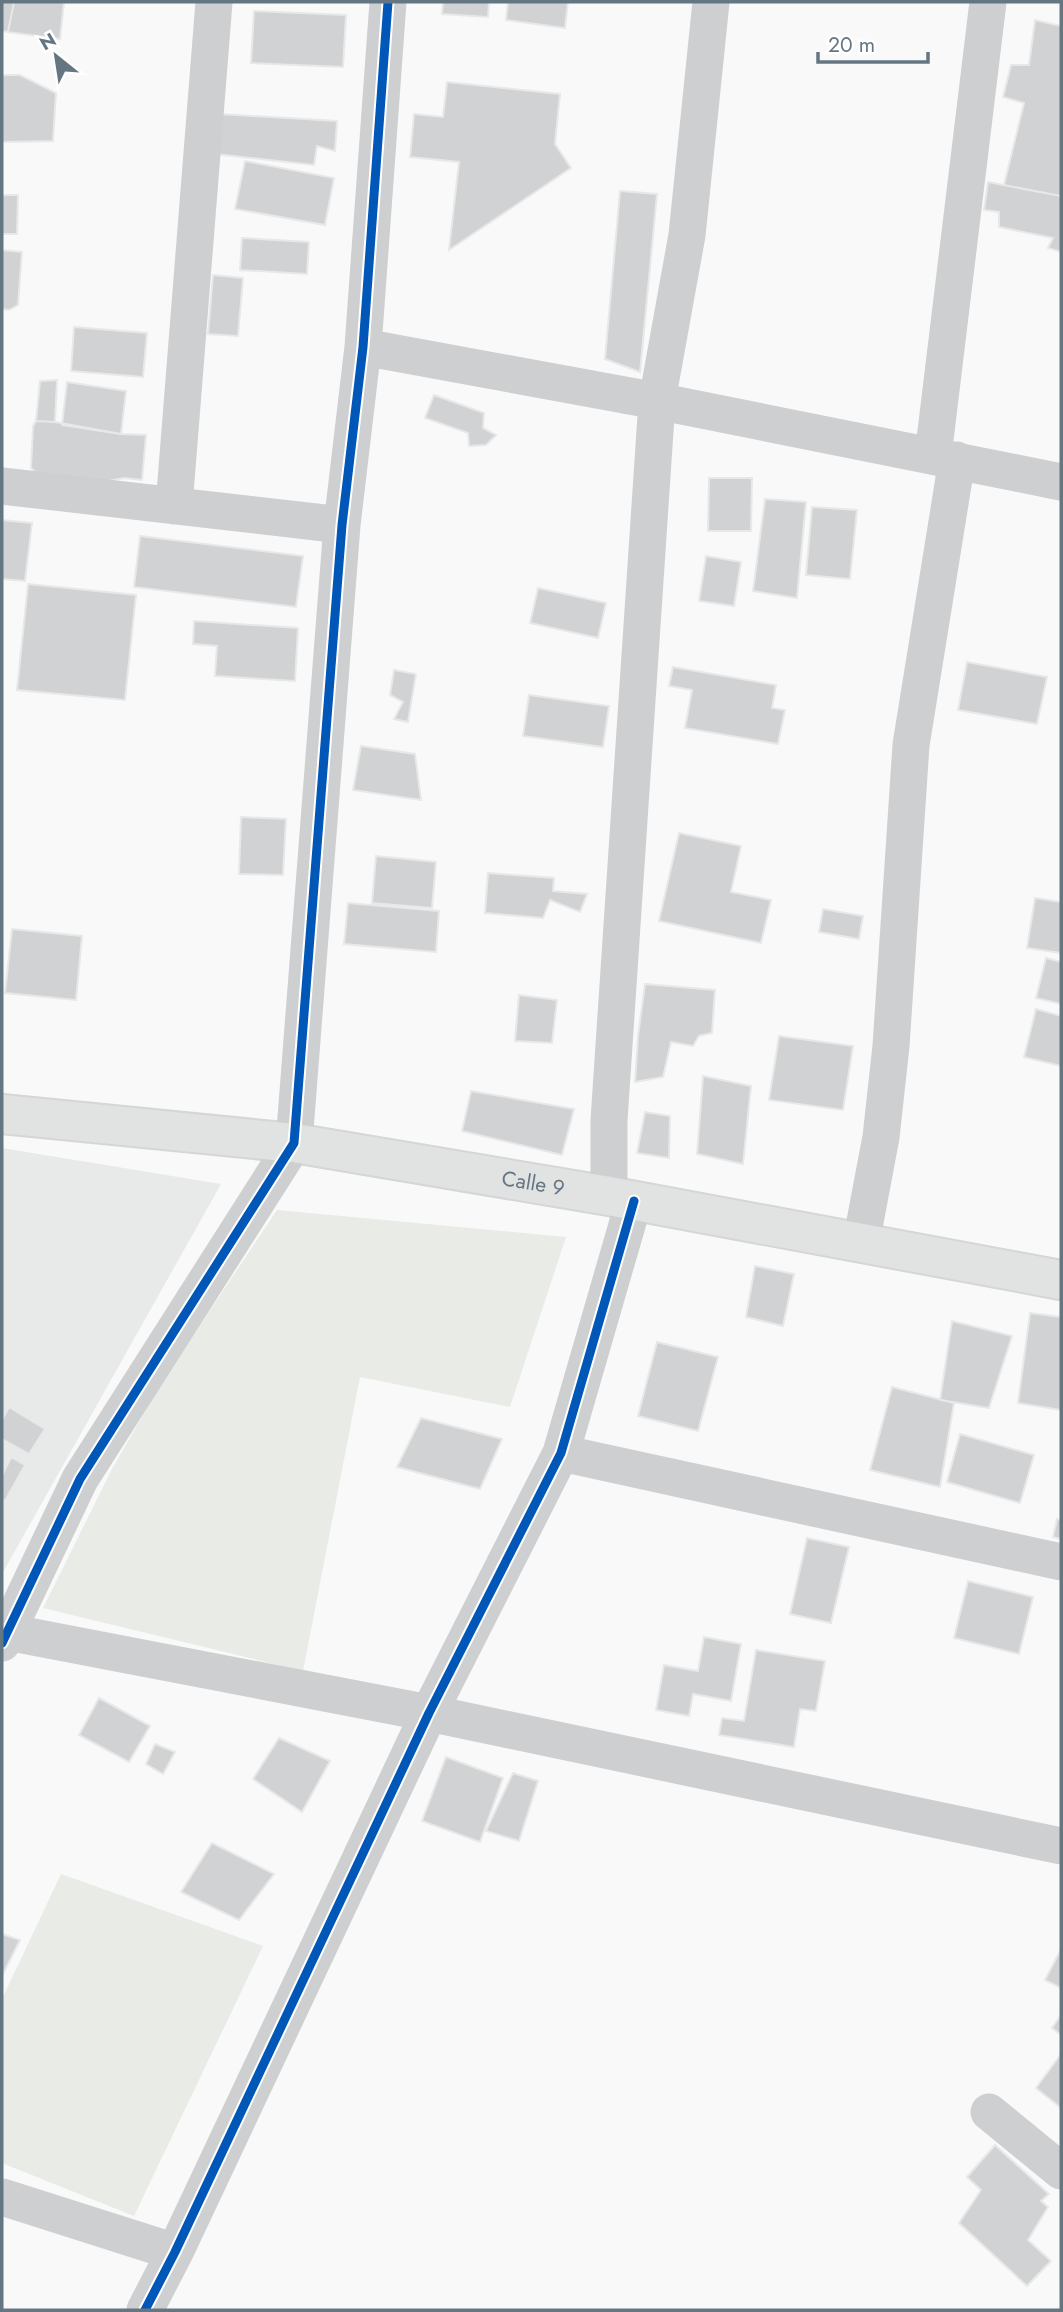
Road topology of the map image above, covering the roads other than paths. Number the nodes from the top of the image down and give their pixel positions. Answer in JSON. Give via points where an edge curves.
{"nodes":[{"id":1,"x":214,"y":2,"type":"edge"},
{"id":2,"x":388,"y":2,"type":"edge"},
{"id":3,"x":711,"y":2,"type":"edge"},
{"id":4,"x":988,"y":2,"type":"edge"},
{"id":5,"x":363,"y":347,"type":"junction"},
{"id":6,"x":657,"y":401,"type":"junction"},
{"id":7,"x":945,"y":458,"type":"junction"},
{"id":8,"x":1061,"y":482,"type":"edge"},
{"id":9,"x":2,"y":486,"type":"edge"},
{"id":10,"x":174,"y":506,"type":"junction"},
{"id":11,"x":342,"y":525,"type":"junction"},
{"id":12,"x":2,"y":1114,"type":"edge"},
{"id":13,"x":294,"y":1143,"type":"junction"},
{"id":14,"x":622,"y":1199,"type":"junction"},
{"id":15,"x":861,"y":1243,"type":"junction"},
{"id":16,"x":1061,"y":1280,"type":"edge"},
{"id":17,"x":561,"y":1453,"type":"junction"},
{"id":18,"x":1061,"y":1562,"type":"edge"},
{"id":19,"x":3,"y":1636,"type":"edge"},
{"id":20,"x":429,"y":1713,"type":"junction"},
{"id":21,"x":1061,"y":1846,"type":"edge"},
{"id":22,"x":989,"y":2112,"type":"dead end"},
{"id":23,"x":1061,"y":2171,"type":"edge"},
{"id":24,"x":2,"y":2197,"type":"edge"},
{"id":25,"x":175,"y":2252,"type":"junction"},
{"id":26,"x":145,"y":2310,"type":"edge"}],
"edges":[{"from":1,"to":10,"type":"street"},
{"from":2,"to":5,"type":"street"},
{"from":3,"to":6,"type":"street","via":[[687,235]]},
{"from":4,"to":7,"type":"street"},
{"from":5,"to":6,"type":"street"},
{"from":5,"to":11,"type":"street"},
{"from":6,"to":7,"type":"street"},
{"from":6,"to":14,"type":"street","via":[[610,1120]]},
{"from":7,"to":8,"type":"street"},
{"from":7,"to":15,"type":"street","via":[[911,745],[891,1046],[881,1137]]},
{"from":9,"to":10,"type":"street"},
{"from":10,"to":11,"type":"street"},
{"from":11,"to":13,"type":"street"},
{"from":12,"to":13,"type":"street","name":"Calle 9"},
{"from":13,"to":14,"type":"street","name":"Calle 9"},
{"from":13,"to":19,"type":"street","via":[[80,1479]]},
{"from":14,"to":15,"type":"street","name":"Calle 9"},
{"from":14,"to":17,"type":"street"},
{"from":15,"to":16,"type":"street","name":"Calle 9"},
{"from":17,"to":18,"type":"street"},
{"from":17,"to":20,"type":"street"},
{"from":19,"to":20,"type":"street"},
{"from":20,"to":21,"type":"street"},
{"from":20,"to":25,"type":"street"},
{"from":22,"to":23,"type":"street"},
{"from":24,"to":25,"type":"street"},
{"from":25,"to":26,"type":"street"}]}
